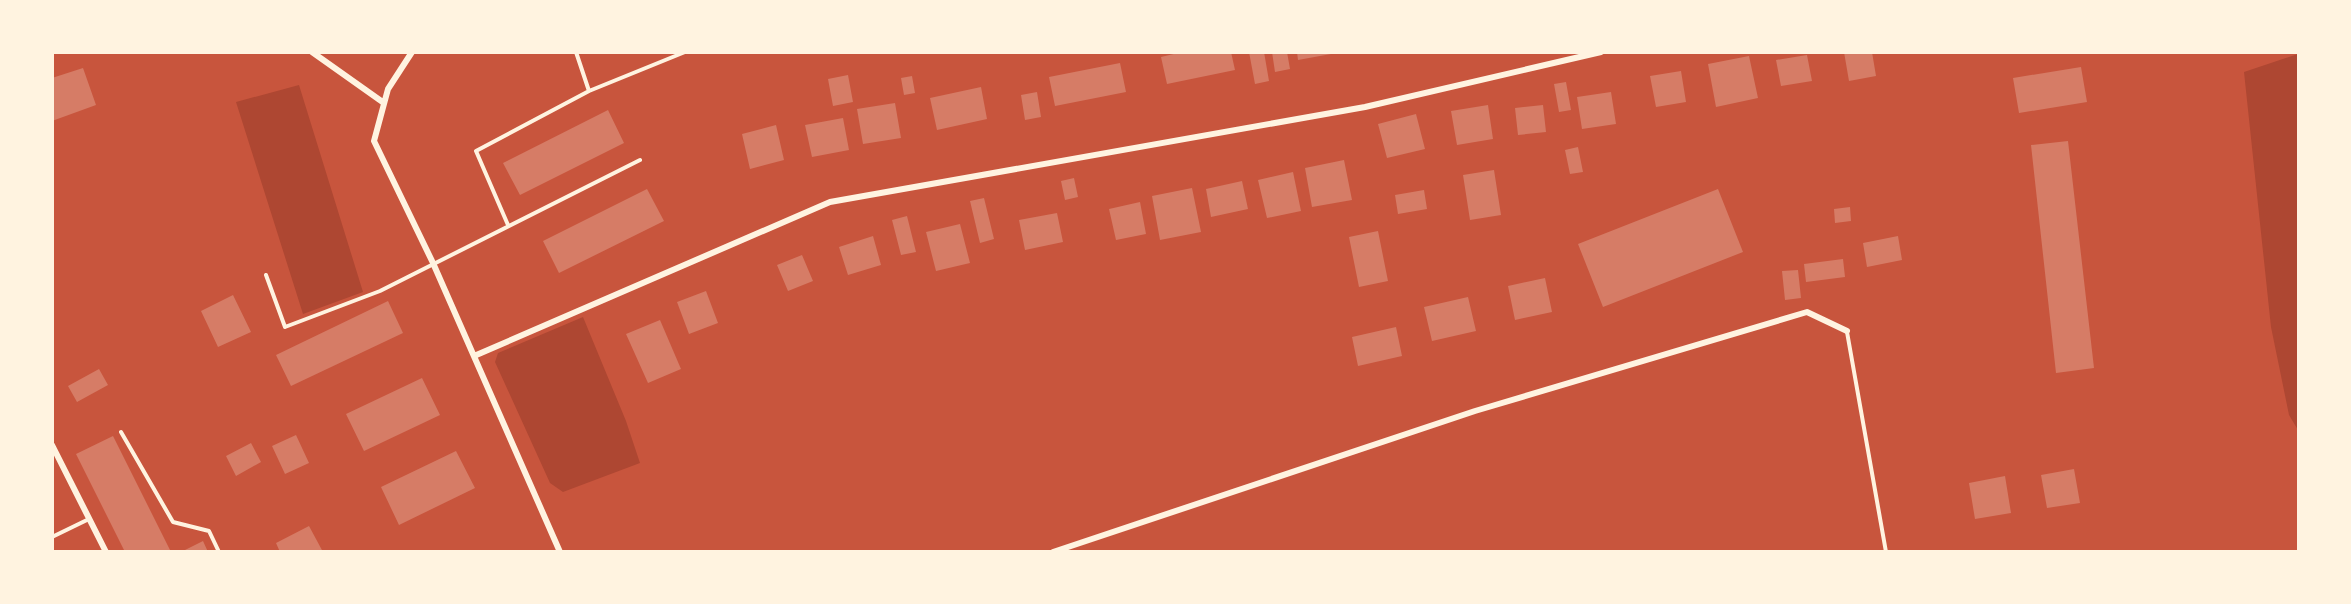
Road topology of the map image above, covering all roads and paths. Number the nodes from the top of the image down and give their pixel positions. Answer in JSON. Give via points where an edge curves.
{"nodes":[{"id":1,"x":312,"y":52,"type":"edge"},
{"id":2,"x":412,"y":52,"type":"edge"},
{"id":3,"x":576,"y":52,"type":"edge"},
{"id":4,"x":685,"y":52,"type":"edge"},
{"id":5,"x":1601,"y":52,"type":"edge"},
{"id":6,"x":589,"y":91,"type":"junction"},
{"id":7,"x":384,"y":103,"type":"junction"},
{"id":8,"x":640,"y":160,"type":"dead end"},
{"id":9,"x":508,"y":225,"type":"junction"},
{"id":10,"x":433,"y":263,"type":"junction"},
{"id":11,"x":266,"y":275,"type":"dead end"},
{"id":12,"x":1847,"y":331,"type":"joint"},
{"id":13,"x":474,"y":356,"type":"junction"},
{"id":14,"x":121,"y":432,"type":"dead end"},
{"id":15,"x":52,"y":445,"type":"edge"},
{"id":16,"x":89,"y":518,"type":"junction"},
{"id":17,"x":52,"y":537,"type":"edge"},
{"id":18,"x":106,"y":552,"type":"edge"},
{"id":19,"x":219,"y":552,"type":"edge"},
{"id":20,"x":560,"y":552,"type":"edge"},
{"id":21,"x":1053,"y":552,"type":"edge"},
{"id":22,"x":1886,"y":552,"type":"edge"}],
"edges":[{"from":1,"to":7,"type":"street"},
{"from":2,"to":7,"type":"street","via":[[388,88]]},
{"from":3,"to":6,"type":"lane"},
{"from":4,"to":6,"type":"lane"},
{"from":5,"to":13,"type":"street","via":[[1365,107],[830,202]]},
{"from":6,"to":9,"type":"lane","via":[[477,151]]},
{"from":7,"to":10,"type":"street","via":[[374,141]]},
{"from":8,"to":9,"type":"lane"},
{"from":9,"to":10,"type":"lane"},
{"from":10,"to":11,"type":"lane","via":[[380,291],[285,327]]},
{"from":10,"to":13,"type":"street"},
{"from":12,"to":21,"type":"street","via":[[1806,312],[1475,411]]},
{"from":12,"to":22,"type":"lane"},
{"from":13,"to":20,"type":"street"},
{"from":14,"to":19,"type":"lane","via":[[173,522],[209,531]]},
{"from":15,"to":16,"type":"street"},
{"from":16,"to":17,"type":"lane"},
{"from":16,"to":18,"type":"street"}]}
